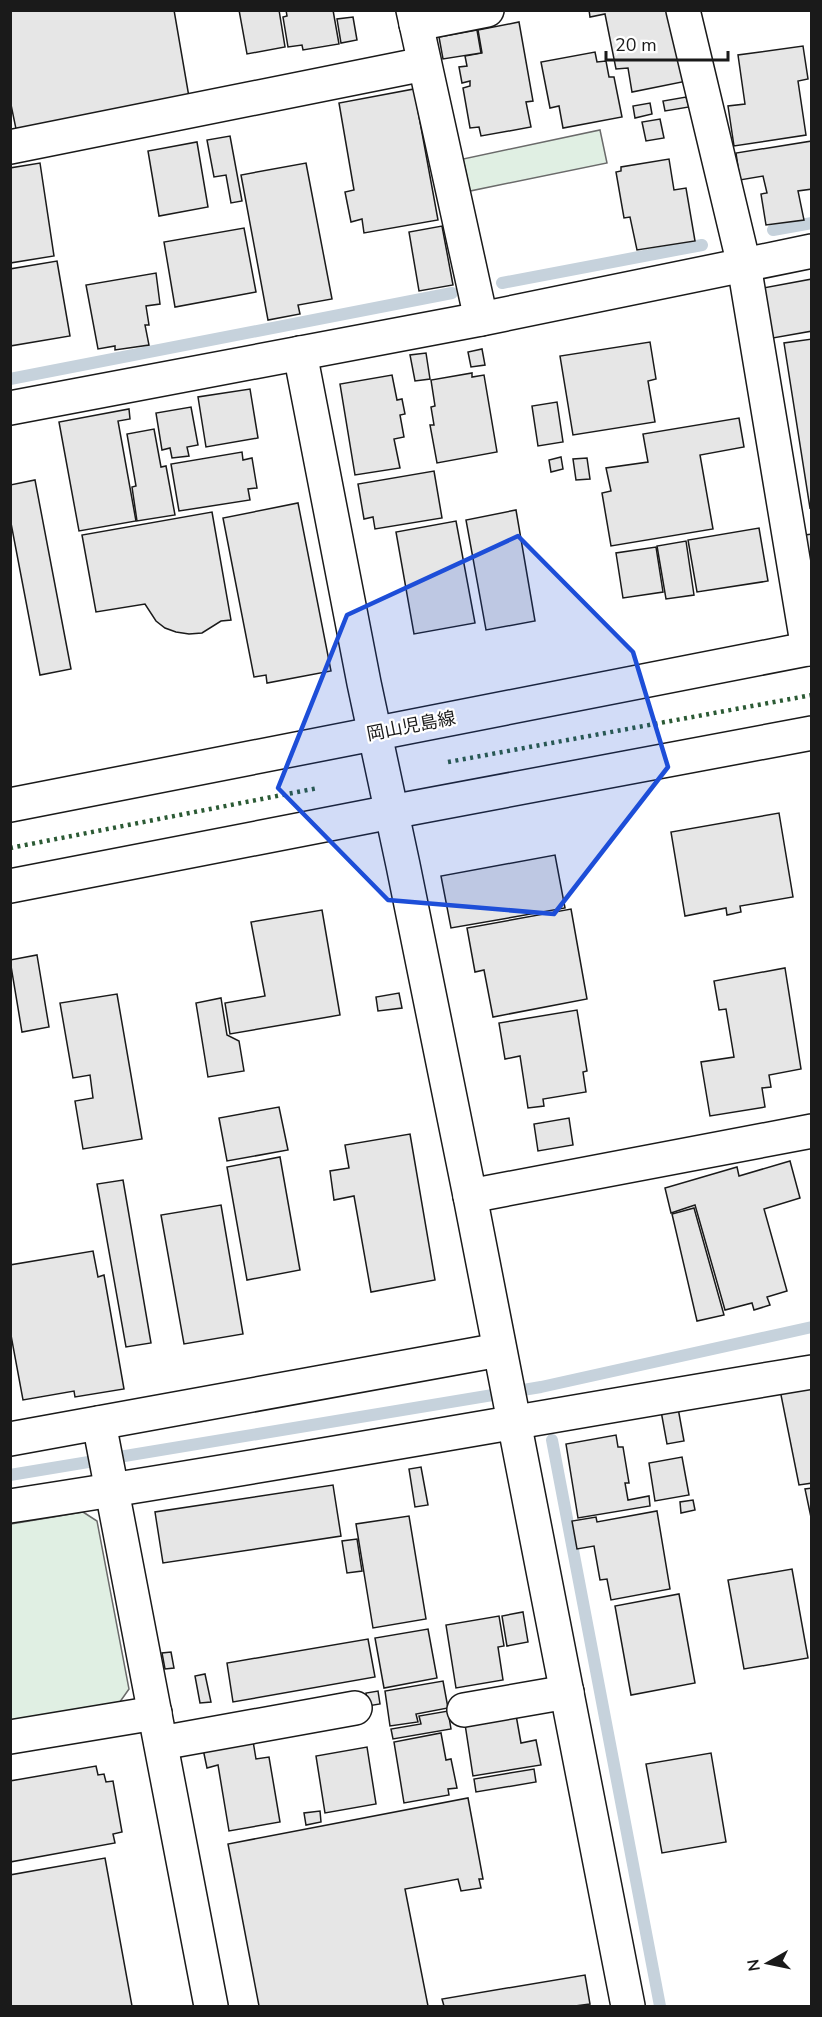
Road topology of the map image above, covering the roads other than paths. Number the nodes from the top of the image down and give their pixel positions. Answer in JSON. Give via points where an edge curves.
{"nodes":[{"id":1,"x":487,"y":10,"type":"edge"},
{"id":2,"x":683,"y":10,"type":"edge"},
{"id":3,"x":414,"y":17,"type":"edge"},
{"id":4,"x":424,"y":64,"type":"junction"},
{"id":5,"x":10,"y":147,"type":"edge"},
{"id":6,"x":812,"y":251,"type":"edge"},
{"id":7,"x":744,"y":265,"type":"junction"},
{"id":8,"x":481,"y":320,"type":"junction"},
{"id":9,"x":300,"y":353,"type":"junction"},
{"id":10,"x":10,"y":408,"type":"edge"},
{"id":11,"x":799,"y":520,"type":"edge"},
{"id":12,"x":810,"y":649,"type":"edge"},
{"id":13,"x":375,"y":733,"type":"junction"},
{"id":14,"x":812,"y":733,"type":"edge"},
{"id":15,"x":10,"y":805,"type":"edge"},
{"id":16,"x":391,"y":812,"type":"junction"},
{"id":17,"x":10,"y":886,"type":"edge"},
{"id":18,"x":812,"y":1131,"type":"edge"},
{"id":19,"x":470,"y":1196,"type":"junction"},
{"id":20,"x":499,"y":1350,"type":"junction"},
{"id":21,"x":812,"y":1372,"type":"edge"},
{"id":22,"x":510,"y":1403,"type":"junction"},
{"id":23,"x":10,"y":1438,"type":"edge"},
{"id":24,"x":106,"y":1460,"type":"junction"},
{"id":25,"x":10,"y":1506,"type":"edge"},
{"id":26,"x":567,"y":1692,"type":"junction"},
{"id":27,"x":355,"y":1708,"type":"dead end"},
{"id":28,"x":464,"y":1710,"type":"dead end"},
{"id":29,"x":158,"y":1728,"type":"junction"},
{"id":30,"x":10,"y":1737,"type":"edge"},
{"id":31,"x":211,"y":2007,"type":"edge"},
{"id":32,"x":628,"y":2007,"type":"edge"}],
"edges":[{"from":1,"to":3,"type":"street"},
{"from":2,"to":7,"type":"street"},
{"from":3,"to":4,"type":"street"},
{"from":4,"to":5,"type":"street"},
{"from":4,"to":8,"type":"street"},
{"from":6,"to":7,"type":"street"},
{"from":7,"to":8,"type":"street"},
{"from":7,"to":11,"type":"street"},
{"from":8,"to":9,"type":"street"},
{"from":9,"to":10,"type":"street"},
{"from":9,"to":13,"type":"street"},
{"from":11,"to":12,"type":"street"},
{"from":12,"to":13,"type":"street","name":"岡山児島線"},
{"from":13,"to":15,"type":"street","name":"岡山児島線"},
{"from":13,"to":16,"type":"street"},
{"from":14,"to":16,"type":"street"},
{"from":16,"to":17,"type":"street"},
{"from":16,"to":19,"type":"street"},
{"from":18,"to":19,"type":"street"},
{"from":19,"to":20,"type":"street"},
{"from":20,"to":22,"type":"street"},
{"from":20,"to":24,"type":"street"},
{"from":21,"to":22,"type":"street"},
{"from":22,"to":24,"type":"street"},
{"from":22,"to":26,"type":"street"},
{"from":23,"to":24,"type":"street"},
{"from":24,"to":25,"type":"street"},
{"from":24,"to":29,"type":"street"},
{"from":26,"to":28,"type":"street"},
{"from":26,"to":32,"type":"street"},
{"from":27,"to":29,"type":"street"},
{"from":29,"to":30,"type":"street"},
{"from":29,"to":31,"type":"street"}]}
